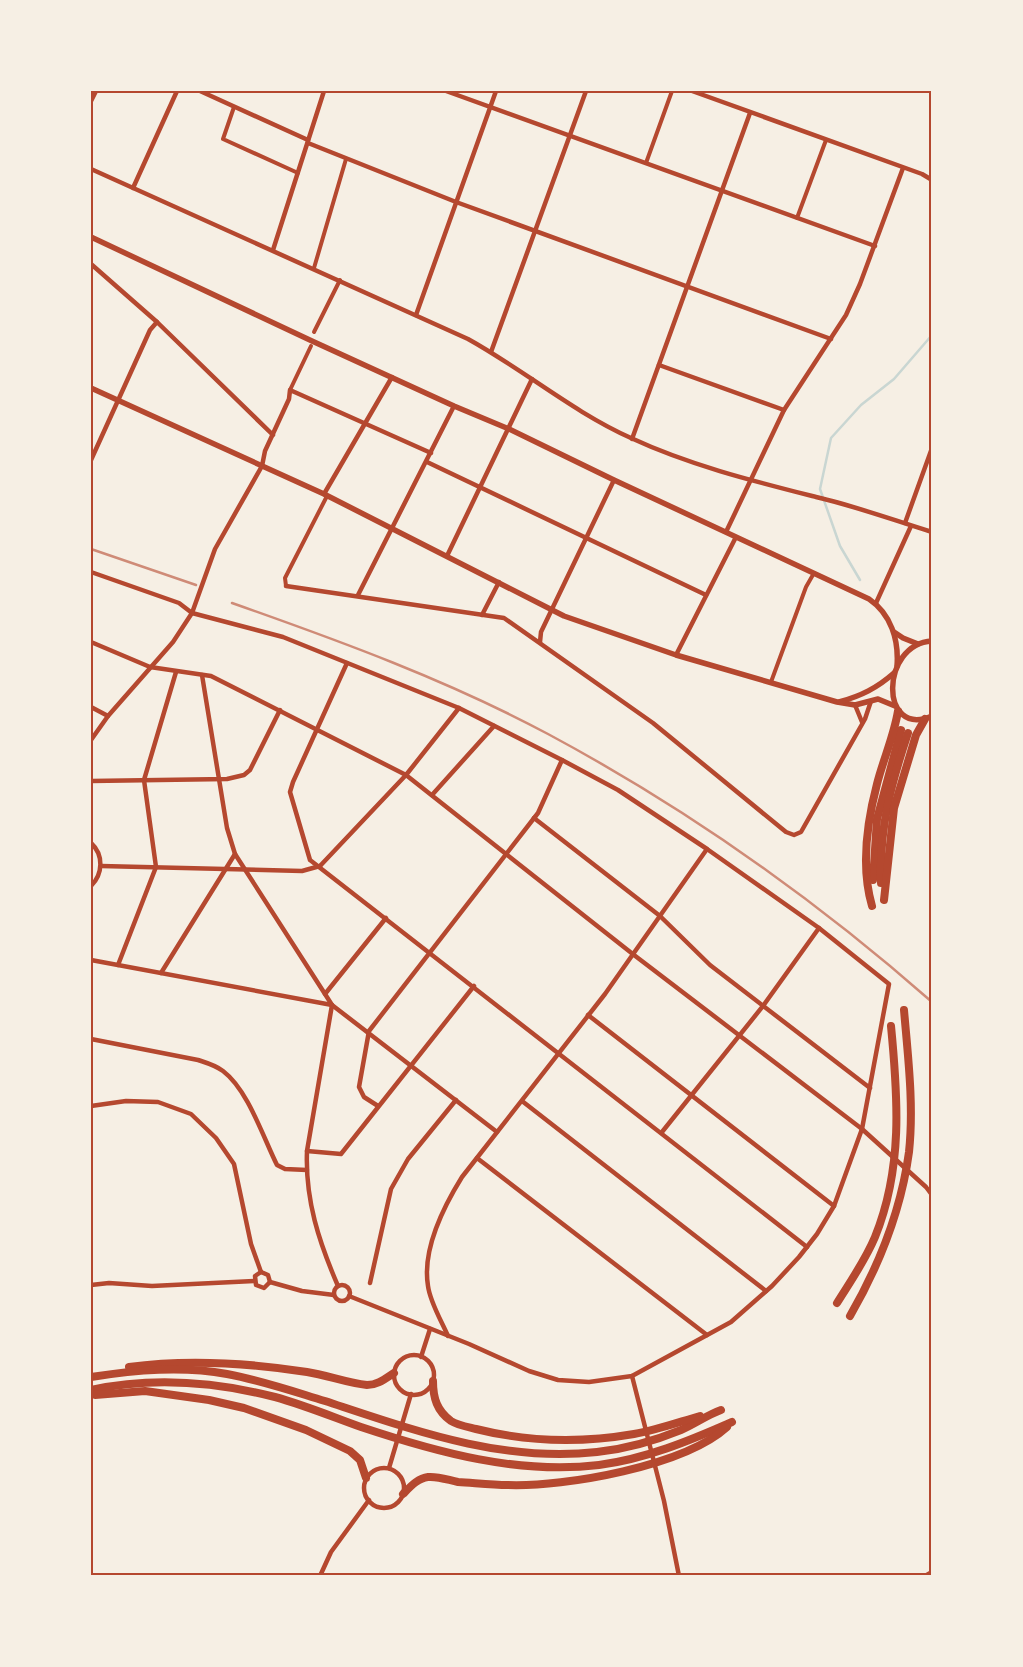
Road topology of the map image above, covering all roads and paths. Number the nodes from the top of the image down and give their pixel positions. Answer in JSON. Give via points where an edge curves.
{"nodes":[{"id":1,"x":96,"y":91,"type":"edge"},
{"id":2,"x":177,"y":91,"type":"edge"},
{"id":3,"x":200,"y":91,"type":"edge"},
{"id":4,"x":324,"y":91,"type":"edge"},
{"id":5,"x":446,"y":91,"type":"edge"},
{"id":6,"x":496,"y":91,"type":"edge"},
{"id":7,"x":586,"y":91,"type":"edge"},
{"id":8,"x":672,"y":91,"type":"edge"},
{"id":9,"x":692,"y":91,"type":"edge"},
{"id":10,"x":91,"y":101,"type":"edge"},
{"id":11,"x":234,"y":107,"type":"junction"},
{"id":12,"x":490,"y":108,"type":"junction"},
{"id":13,"x":750,"y":112,"type":"junction"},
{"id":14,"x":570,"y":136,"type":"junction"},
{"id":15,"x":826,"y":140,"type":"junction"},
{"id":16,"x":308,"y":141,"type":"junction"},
{"id":17,"x":346,"y":159,"type":"junction"},
{"id":18,"x":646,"y":163,"type":"junction"},
{"id":19,"x":91,"y":168,"type":"edge"},
{"id":20,"x":903,"y":168,"type":"junction"},
{"id":21,"x":298,"y":173,"type":"junction"},
{"id":22,"x":932,"y":180,"type":"edge"},
{"id":23,"x":133,"y":188,"type":"junction"},
{"id":24,"x":722,"y":190,"type":"junction"},
{"id":25,"x":456,"y":202,"type":"junction"},
{"id":26,"x":797,"y":218,"type":"junction"},
{"id":27,"x":536,"y":231,"type":"junction"},
{"id":28,"x":91,"y":237,"type":"edge"},
{"id":29,"x":875,"y":246,"type":"junction"},
{"id":30,"x":274,"y":250,"type":"junction"},
{"id":31,"x":92,"y":266,"type":"edge"},
{"id":32,"x":314,"y":268,"type":"junction"},
{"id":33,"x":340,"y":280,"type":"junction"},
{"id":34,"x":688,"y":286,"type":"junction"},
{"id":35,"x":416,"y":315,"type":"junction"},
{"id":36,"x":157,"y":322,"type":"junction"},
{"id":37,"x":314,"y":332,"type":"dead end"},
{"id":38,"x":831,"y":339,"type":"junction"},
{"id":39,"x":311,"y":346,"type":"dead end"},
{"id":40,"x":491,"y":352,"type":"junction"},
{"id":41,"x":659,"y":365,"type":"junction"},
{"id":42,"x":392,"y":377,"type":"junction"},
{"id":43,"x":532,"y":379,"type":"junction"},
{"id":44,"x":91,"y":388,"type":"edge"},
{"id":45,"x":290,"y":390,"type":"junction"},
{"id":46,"x":118,"y":400,"type":"junction"},
{"id":47,"x":454,"y":406,"type":"junction"},
{"id":48,"x":784,"y":410,"type":"junction"},
{"id":49,"x":363,"y":425,"type":"junction"},
{"id":50,"x":509,"y":429,"type":"junction"},
{"id":51,"x":272,"y":435,"type":"junction"},
{"id":52,"x":632,"y":439,"type":"junction"},
{"id":53,"x":932,"y":448,"type":"edge"},
{"id":54,"x":431,"y":453,"type":"junction"},
{"id":55,"x":91,"y":460,"type":"edge"},
{"id":56,"x":427,"y":462,"type":"junction"},
{"id":57,"x":262,"y":466,"type":"junction"},
{"id":58,"x":752,"y":479,"type":"junction"},
{"id":59,"x":614,"y":480,"type":"junction"},
{"id":60,"x":480,"y":488,"type":"junction"},
{"id":61,"x":326,"y":495,"type":"junction"},
{"id":62,"x":905,"y":523,"type":"junction"},
{"id":63,"x":911,"y":526,"type":"junction"},
{"id":64,"x":390,"y":528,"type":"junction"},
{"id":65,"x":726,"y":532,"type":"junction"},
{"id":66,"x":932,"y":532,"type":"edge"},
{"id":67,"x":736,"y":537,"type":"junction"},
{"id":68,"x":586,"y":538,"type":"junction"},
{"id":69,"x":447,"y":556,"type":"junction"},
{"id":70,"x":91,"y":572,"type":"edge"},
{"id":71,"x":814,"y":573,"type":"junction"},
{"id":72,"x":499,"y":582,"type":"junction"},
{"id":73,"x":286,"y":586,"type":"joint"},
{"id":74,"x":358,"y":595,"type":"junction"},
{"id":75,"x":706,"y":595,"type":"junction"},
{"id":76,"x":876,"y":603,"type":"junction"},
{"id":77,"x":552,"y":609,"type":"junction"},
{"id":78,"x":192,"y":614,"type":"junction"},
{"id":79,"x":482,"y":615,"type":"junction"},
{"id":80,"x":894,"y":632,"type":"junction"},
{"id":81,"x":931,"y":640,"type":"edge"},
{"id":82,"x":91,"y":642,"type":"edge"},
{"id":83,"x":540,"y":642,"type":"junction"},
{"id":84,"x":918,"y":644,"type":"junction"},
{"id":85,"x":676,"y":655,"type":"junction"},
{"id":86,"x":347,"y":663,"type":"junction"},
{"id":87,"x":150,"y":667,"type":"junction"},
{"id":88,"x":896,"y":669,"type":"junction"},
{"id":89,"x":176,"y":672,"type":"junction"},
{"id":90,"x":202,"y":675,"type":"junction"},
{"id":91,"x":771,"y":682,"type":"junction"},
{"id":92,"x":871,"y":701,"type":"junction"},
{"id":93,"x":837,"y":702,"type":"junction"},
{"id":94,"x":856,"y":705,"type":"junction"},
{"id":95,"x":91,"y":707,"type":"edge"},
{"id":96,"x":459,"y":708,"type":"junction"},
{"id":97,"x":897,"y":708,"type":"junction"},
{"id":98,"x":280,"y":710,"type":"junction"},
{"id":99,"x":108,"y":716,"type":"junction"},
{"id":100,"x":930,"y":717,"type":"edge"},
{"id":101,"x":862,"y":722,"type":"junction"},
{"id":102,"x":494,"y":726,"type":"junction"},
{"id":103,"x":317,"y":729,"type":"junction"},
{"id":104,"x":91,"y":740,"type":"edge"},
{"id":105,"x":562,"y":760,"type":"junction"},
{"id":106,"x":406,"y":774,"type":"junction"},
{"id":107,"x":219,"y":779,"type":"junction"},
{"id":108,"x":144,"y":780,"type":"junction"},
{"id":109,"x":91,"y":781,"type":"edge"},
{"id":110,"x":432,"y":795,"type":"junction"},
{"id":111,"x":534,"y":818,"type":"junction"},
{"id":112,"x":91,"y":844,"type":"edge"},
{"id":113,"x":707,"y":849,"type":"junction"},
{"id":114,"x":235,"y":854,"type":"junction"},
{"id":115,"x":506,"y":854,"type":"junction"},
{"id":116,"x":101,"y":866,"type":"junction"},
{"id":117,"x":320,"y":866,"type":"junction"},
{"id":118,"x":156,"y":867,"type":"junction"},
{"id":119,"x":226,"y":868,"type":"junction"},
{"id":120,"x":245,"y":870,"type":"junction"},
{"id":121,"x":91,"y":886,"type":"edge"},
{"id":122,"x":660,"y":916,"type":"junction"},
{"id":123,"x":386,"y":918,"type":"junction"},
{"id":124,"x":819,"y":928,"type":"junction"},
{"id":125,"x":431,"y":953,"type":"junction"},
{"id":126,"x":634,"y":955,"type":"junction"},
{"id":127,"x":91,"y":960,"type":"edge"},
{"id":128,"x":118,"y":965,"type":"junction"},
{"id":129,"x":161,"y":973,"type":"junction"},
{"id":130,"x":474,"y":986,"type":"junction"},
{"id":131,"x":325,"y":994,"type":"junction"},
{"id":132,"x":332,"y":1005,"type":"junction"},
{"id":133,"x":763,"y":1006,"type":"junction"},
{"id":134,"x":904,"y":1010,"type":"dead end"},
{"id":135,"x":588,"y":1016,"type":"junction"},
{"id":136,"x":891,"y":1026,"type":"dead end"},
{"id":137,"x":369,"y":1031,"type":"junction"},
{"id":138,"x":739,"y":1036,"type":"junction"},
{"id":139,"x":91,"y":1039,"type":"edge"},
{"id":140,"x":559,"y":1053,"type":"junction"},
{"id":141,"x":411,"y":1065,"type":"junction"},
{"id":142,"x":870,"y":1088,"type":"junction"},
{"id":143,"x":692,"y":1096,"type":"junction"},
{"id":144,"x":456,"y":1100,"type":"junction"},
{"id":145,"x":522,"y":1101,"type":"junction"},
{"id":146,"x":91,"y":1106,"type":"edge"},
{"id":147,"x":378,"y":1106,"type":"junction"},
{"id":148,"x":862,"y":1129,"type":"junction"},
{"id":149,"x":497,"y":1132,"type":"junction"},
{"id":150,"x":662,"y":1132,"type":"junction"},
{"id":151,"x":307,"y":1151,"type":"junction"},
{"id":152,"x":477,"y":1158,"type":"junction"},
{"id":153,"x":306,"y":1170,"type":"junction"},
{"id":154,"x":932,"y":1195,"type":"edge"},
{"id":155,"x":834,"y":1206,"type":"junction"},
{"id":156,"x":807,"y":1247,"type":"junction"},
{"id":157,"x":261,"y":1272,"type":"junction"},
{"id":158,"x":254,"y":1281,"type":"junction"},
{"id":159,"x":270,"y":1282,"type":"junction"},
{"id":160,"x":370,"y":1283,"type":"dead end"},
{"id":161,"x":91,"y":1285,"type":"edge"},
{"id":162,"x":338,"y":1286,"type":"junction"},
{"id":163,"x":766,"y":1292,"type":"junction"},
{"id":164,"x":334,"y":1295,"type":"junction"},
{"id":165,"x":349,"y":1296,"type":"junction"},
{"id":166,"x":837,"y":1303,"type":"dead end"},
{"id":167,"x":850,"y":1316,"type":"dead end"},
{"id":168,"x":430,"y":1329,"type":"junction"},
{"id":169,"x":448,"y":1336,"type":"junction"},
{"id":170,"x":707,"y":1336,"type":"junction"},
{"id":171,"x":421,"y":1357,"type":"junction"},
{"id":172,"x":394,"y":1373,"type":"junction"},
{"id":173,"x":109,"y":1374,"type":"junction"},
{"id":174,"x":632,"y":1376,"type":"junction"},
{"id":175,"x":91,"y":1377,"type":"edge"},
{"id":176,"x":433,"y":1381,"type":"junction"},
{"id":177,"x":91,"y":1391,"type":"edge"},
{"id":178,"x":411,"y":1394,"type":"junction"},
{"id":179,"x":389,"y":1468,"type":"junction"},
{"id":180,"x":366,"y":1478,"type":"junction"},
{"id":181,"x":404,"y":1494,"type":"junction"},
{"id":182,"x":369,"y":1500,"type":"junction"},
{"id":183,"x":932,"y":1572,"type":"edge"},
{"id":184,"x":320,"y":1576,"type":"edge"},
{"id":185,"x":679,"y":1576,"type":"edge"},
{"id":186,"x":925,"y":1576,"type":"edge"}],
"edges":[{"from":1,"to":10,"type":"street"},
{"from":2,"to":23,"type":"street"},
{"from":3,"to":11,"type":"street"},
{"from":4,"to":16,"type":"street"},
{"from":5,"to":12,"type":"street"},
{"from":6,"to":12,"type":"street"},
{"from":7,"to":14,"type":"street"},
{"from":8,"to":18,"type":"street"},
{"from":9,"to":13,"type":"street"},
{"from":11,"to":16,"type":"street"},
{"from":11,"to":21,"type":"street","via":[[223,139]]},
{"from":12,"to":14,"type":"street"},
{"from":12,"to":25,"type":"street"},
{"from":13,"to":15,"type":"street"},
{"from":13,"to":24,"type":"street"},
{"from":14,"to":18,"type":"street"},
{"from":14,"to":27,"type":"street"},
{"from":15,"to":20,"type":"street"},
{"from":15,"to":26,"type":"street"},
{"from":16,"to":17,"type":"street"},
{"from":16,"to":21,"type":"street"},
{"from":17,"to":25,"type":"street"},
{"from":17,"to":32,"type":"street"},
{"from":18,"to":24,"type":"street"},
{"from":19,"to":23,"type":"street"},
{"from":20,"to":22,"type":"street"},
{"from":20,"to":29,"type":"street"},
{"from":21,"to":30,"type":"street"},
{"from":23,"to":30,"type":"street"},
{"from":24,"to":26,"type":"street"},
{"from":24,"to":34,"type":"street"},
{"from":25,"to":27,"type":"street"},
{"from":25,"to":35,"type":"street"},
{"from":26,"to":29,"type":"street"},
{"from":27,"to":34,"type":"street"},
{"from":27,"to":40,"type":"street"},
{"from":28,"to":42,"type":"street"},
{"from":29,"to":38,"type":"street","via":[[860,284]]},
{"from":30,"to":32,"type":"street"},
{"from":31,"to":36,"type":"street"},
{"from":32,"to":33,"type":"street"},
{"from":33,"to":35,"type":"street"},
{"from":33,"to":37,"type":"street"},
{"from":34,"to":38,"type":"street"},
{"from":34,"to":41,"type":"street"},
{"from":35,"to":40,"type":"street"},
{"from":36,"to":46,"type":"street","via":[[150,330]]},
{"from":36,"to":51,"type":"street"},
{"from":38,"to":48,"type":"street"},
{"from":39,"to":45,"type":"street"},
{"from":40,"to":43,"type":"street"},
{"from":41,"to":48,"type":"street"},
{"from":41,"to":52,"type":"street"},
{"from":42,"to":47,"type":"street"},
{"from":42,"to":49,"type":"street"},
{"from":43,"to":50,"type":"street"},
{"from":43,"to":52,"type":"street"},
{"from":44,"to":46,"type":"street"},
{"from":45,"to":49,"type":"street"},
{"from":45,"to":51,"type":"street"},
{"from":46,"to":55,"type":"street"},
{"from":46,"to":57,"type":"street"},
{"from":47,"to":50,"type":"street"},
{"from":47,"to":54,"type":"street"},
{"from":48,"to":58,"type":"street"},
{"from":49,"to":54,"type":"street"},
{"from":49,"to":61,"type":"street"},
{"from":50,"to":59,"type":"street"},
{"from":50,"to":60,"type":"street"},
{"from":51,"to":57,"type":"street"},
{"from":52,"to":58,"type":"street","via":[[702,466]]},
{"from":53,"to":62,"type":"street"},
{"from":54,"to":56,"type":"street"},
{"from":56,"to":60,"type":"street"},
{"from":56,"to":64,"type":"street"},
{"from":57,"to":61,"type":"street"},
{"from":57,"to":78,"type":"street","via":[[215,548]]},
{"from":58,"to":62,"type":"street"},
{"from":58,"to":65,"type":"street"},
{"from":59,"to":65,"type":"street"},
{"from":59,"to":68,"type":"street"},
{"from":60,"to":68,"type":"street"},
{"from":60,"to":69,"type":"street"},
{"from":61,"to":64,"type":"street"},
{"from":61,"to":73,"type":"street","via":[[285,578]]},
{"from":62,"to":63,"type":"street"},
{"from":63,"to":66,"type":"street"},
{"from":63,"to":76,"type":"street"},
{"from":64,"to":69,"type":"street"},
{"from":64,"to":74,"type":"street"},
{"from":65,"to":67,"type":"street"},
{"from":67,"to":71,"type":"street"},
{"from":67,"to":75,"type":"street"},
{"from":68,"to":75,"type":"street"},
{"from":68,"to":77,"type":"street"},
{"from":69,"to":72,"type":"street"},
{"from":70,"to":78,"type":"street","via":[[178,603]]},
{"from":71,"to":76,"type":"street"},
{"from":71,"to":91,"type":"street"},
{"from":72,"to":77,"type":"street"},
{"from":72,"to":79,"type":"street"},
{"from":73,"to":74,"type":"street"},
{"from":74,"to":79,"type":"street","via":[[366,599]]},
{"from":75,"to":85,"type":"street"},
{"from":76,"to":80,"type":"street"},
{"from":77,"to":83,"type":"street"},
{"from":77,"to":85,"type":"street"},
{"from":78,"to":86,"type":"street","via":[[283,637]]},
{"from":78,"to":87,"type":"street"},
{"from":79,"to":83,"type":"street","via":[[504,618]]},
{"from":80,"to":84,"type":"street"},
{"from":80,"to":88,"type":"street","via":[[898,654]]},
{"from":81,"to":84,"type":"street"},
{"from":82,"to":87,"type":"street"},
{"from":83,"to":101,"type":"street","via":[[653,723],[786,832],[794,835],[802,832]]},
{"from":84,"to":88,"type":"street","via":[[905,654]]},
{"from":85,"to":91,"type":"street"},
{"from":86,"to":96,"type":"street"},
{"from":86,"to":103,"type":"street"},
{"from":87,"to":89,"type":"street"},
{"from":87,"to":99,"type":"street"},
{"from":88,"to":93,"type":"street","via":[[869,692]]},
{"from":88,"to":97,"type":"street","via":[[892,692]]},
{"from":89,"to":90,"type":"street"},
{"from":89,"to":108,"type":"street"},
{"from":90,"to":98,"type":"street","via":[[211,676]]},
{"from":90,"to":107,"type":"street"},
{"from":91,"to":93,"type":"street"},
{"from":92,"to":94,"type":"street"},
{"from":92,"to":97,"type":"street","via":[[878,699]]},
{"from":92,"to":101,"type":"street"},
{"from":93,"to":94,"type":"street"},
{"from":94,"to":101,"type":"street"},
{"from":95,"to":99,"type":"street"},
{"from":96,"to":102,"type":"street"},
{"from":96,"to":106,"type":"street"},
{"from":97,"to":100,"type":"street","via":[[910,719]]},
{"from":97,"to":100,"type":"highway","via":[[895,727],[877,784],[868,835],[868,895],[872,906],[877,819],[905,731],[883,820],[880,859],[884,900],[894,808],[916,735]]},
{"from":98,"to":103,"type":"street"},
{"from":98,"to":107,"type":"street","via":[[250,770],[239,777]]},
{"from":99,"to":104,"type":"street"},
{"from":102,"to":105,"type":"street"},
{"from":102,"to":110,"type":"street"},
{"from":103,"to":106,"type":"street"},
{"from":103,"to":117,"type":"street","via":[[290,792],[310,860]]},
{"from":105,"to":111,"type":"street"},
{"from":105,"to":113,"type":"street","via":[[618,790]]},
{"from":106,"to":110,"type":"street"},
{"from":106,"to":117,"type":"street"},
{"from":107,"to":108,"type":"street"},
{"from":107,"to":114,"type":"street","via":[[226,828]]},
{"from":108,"to":109,"type":"street"},
{"from":108,"to":118,"type":"street"},
{"from":110,"to":115,"type":"street"},
{"from":111,"to":115,"type":"street"},
{"from":111,"to":122,"type":"street"},
{"from":112,"to":116,"type":"street","via":[[99,853]]},
{"from":113,"to":122,"type":"street"},
{"from":113,"to":124,"type":"street"},
{"from":114,"to":119,"type":"street"},
{"from":114,"to":120,"type":"street"},
{"from":115,"to":125,"type":"street"},
{"from":115,"to":126,"type":"street"},
{"from":116,"to":118,"type":"street"},
{"from":116,"to":121,"type":"street","via":[[99,876]]},
{"from":117,"to":120,"type":"street","via":[[302,871]]},
{"from":117,"to":123,"type":"street"},
{"from":118,"to":119,"type":"street"},
{"from":118,"to":128,"type":"street"},
{"from":119,"to":120,"type":"street"},
{"from":119,"to":129,"type":"street"},
{"from":120,"to":131,"type":"street"},
{"from":122,"to":126,"type":"street"},
{"from":122,"to":133,"type":"street","via":[[710,965]]},
{"from":123,"to":125,"type":"street"},
{"from":123,"to":131,"type":"street"},
{"from":124,"to":133,"type":"street"},
{"from":124,"to":142,"type":"street","via":[[889,984]]},
{"from":125,"to":130,"type":"street"},
{"from":125,"to":137,"type":"street"},
{"from":126,"to":135,"type":"street"},
{"from":126,"to":138,"type":"street"},
{"from":127,"to":128,"type":"street"},
{"from":128,"to":129,"type":"street"},
{"from":129,"to":132,"type":"street"},
{"from":130,"to":140,"type":"street"},
{"from":130,"to":141,"type":"street"},
{"from":131,"to":132,"type":"street"},
{"from":132,"to":137,"type":"street"},
{"from":132,"to":151,"type":"street"},
{"from":133,"to":138,"type":"street"},
{"from":133,"to":142,"type":"street"},
{"from":134,"to":167,"type":"highway","via":[[909,1151],[901,1194],[878,1265]]},
{"from":135,"to":140,"type":"street"},
{"from":135,"to":143,"type":"street"},
{"from":136,"to":166,"type":"highway","via":[[898,1099],[892,1177],[874,1237]]},
{"from":137,"to":141,"type":"street"},
{"from":137,"to":147,"type":"street","via":[[359,1087],[364,1097]]},
{"from":138,"to":143,"type":"street"},
{"from":138,"to":148,"type":"street"},
{"from":139,"to":153,"type":"street","via":[[215,1066],[234,1082],[249,1105],[277,1165],[285,1169]]},
{"from":140,"to":145,"type":"street"},
{"from":140,"to":150,"type":"street"},
{"from":141,"to":144,"type":"street"},
{"from":141,"to":147,"type":"street"},
{"from":142,"to":148,"type":"street"},
{"from":143,"to":150,"type":"street"},
{"from":143,"to":155,"type":"street"},
{"from":144,"to":149,"type":"street"},
{"from":144,"to":160,"type":"street","via":[[408,1159],[390,1189]]},
{"from":145,"to":149,"type":"street"},
{"from":145,"to":163,"type":"street"},
{"from":146,"to":157,"type":"street","via":[[126,1101],[158,1102],[191,1114],[216,1138],[234,1164],[251,1244]]},
{"from":147,"to":151,"type":"street","via":[[341,1154]]},
{"from":148,"to":154,"type":"street"},
{"from":148,"to":155,"type":"street"},
{"from":149,"to":152,"type":"street"},
{"from":150,"to":156,"type":"street"},
{"from":151,"to":153,"type":"street"},
{"from":152,"to":169,"type":"street","via":[[437,1222],[428,1269],[428,1287]]},
{"from":152,"to":170,"type":"street"},
{"from":153,"to":162,"type":"street","via":[[318,1239]]},
{"from":155,"to":156,"type":"street"},
{"from":156,"to":163,"type":"street"},
{"from":157,"to":158,"type":"street","via":[[256,1274]]},
{"from":157,"to":159,"type":"street","via":[[268,1275]]},
{"from":158,"to":159,"type":"street","via":[[261,1288]]},
{"from":158,"to":161,"type":"street"},
{"from":159,"to":164,"type":"street"},
{"from":162,"to":164,"type":"street"},
{"from":162,"to":165,"type":"street","via":[[346,1286]]},
{"from":163,"to":170,"type":"street","via":[[731,1322]]},
{"from":164,"to":165,"type":"street","via":[[342,1301]]},
{"from":165,"to":168,"type":"street"},
{"from":168,"to":169,"type":"street"},
{"from":168,"to":171,"type":"street"},
{"from":169,"to":174,"type":"street","via":[[529,1372],[558,1380],[589,1382]]},
{"from":170,"to":174,"type":"street"},
{"from":171,"to":172,"type":"street","via":[[405,1358]]},
{"from":171,"to":176,"type":"street","via":[[433,1369]]},
{"from":172,"to":173,"type":"highway","via":[[368,1385],[309,1372],[227,1364],[163,1362],[116,1369]]},
{"from":172,"to":178,"type":"street","via":[[397,1386]]},
{"from":173,"to":175,"type":"highway"},
{"from":173,"to":176,"type":"highway","via":[[158,1369],[225,1374],[276,1386],[439,1437],[538,1454],[622,1448],[658,1439],[718,1411],[636,1434],[571,1440],[531,1438],[496,1434],[452,1422],[437,1406]]},
{"from":174,"to":185,"type":"street","via":[[664,1501]]},
{"from":176,"to":178,"type":"street","via":[[424,1392]]},
{"from":177,"to":180,"type":"highway","via":[[95,1395],[154,1392],[244,1408],[306,1430],[350,1451],[360,1460]]},
{"from":177,"to":181,"type":"highway","via":[[114,1385],[158,1383],[222,1386],[276,1398],[430,1448],[540,1466],[598,1465],[633,1458],[732,1422],[716,1437],[678,1453],[586,1480],[509,1485],[428,1477],[412,1485]]},
{"from":178,"to":179,"type":"street"},
{"from":179,"to":180,"type":"street","via":[[375,1469]]},
{"from":179,"to":181,"type":"street","via":[[395,1470],[403,1481]]},
{"from":180,"to":182,"type":"street","via":[[364,1492]]},
{"from":181,"to":182,"type":"street","via":[[395,1505],[386,1508],[378,1507]]},
{"from":182,"to":184,"type":"street","via":[[331,1552]]},
{"from":183,"to":186,"type":"street"}]}
